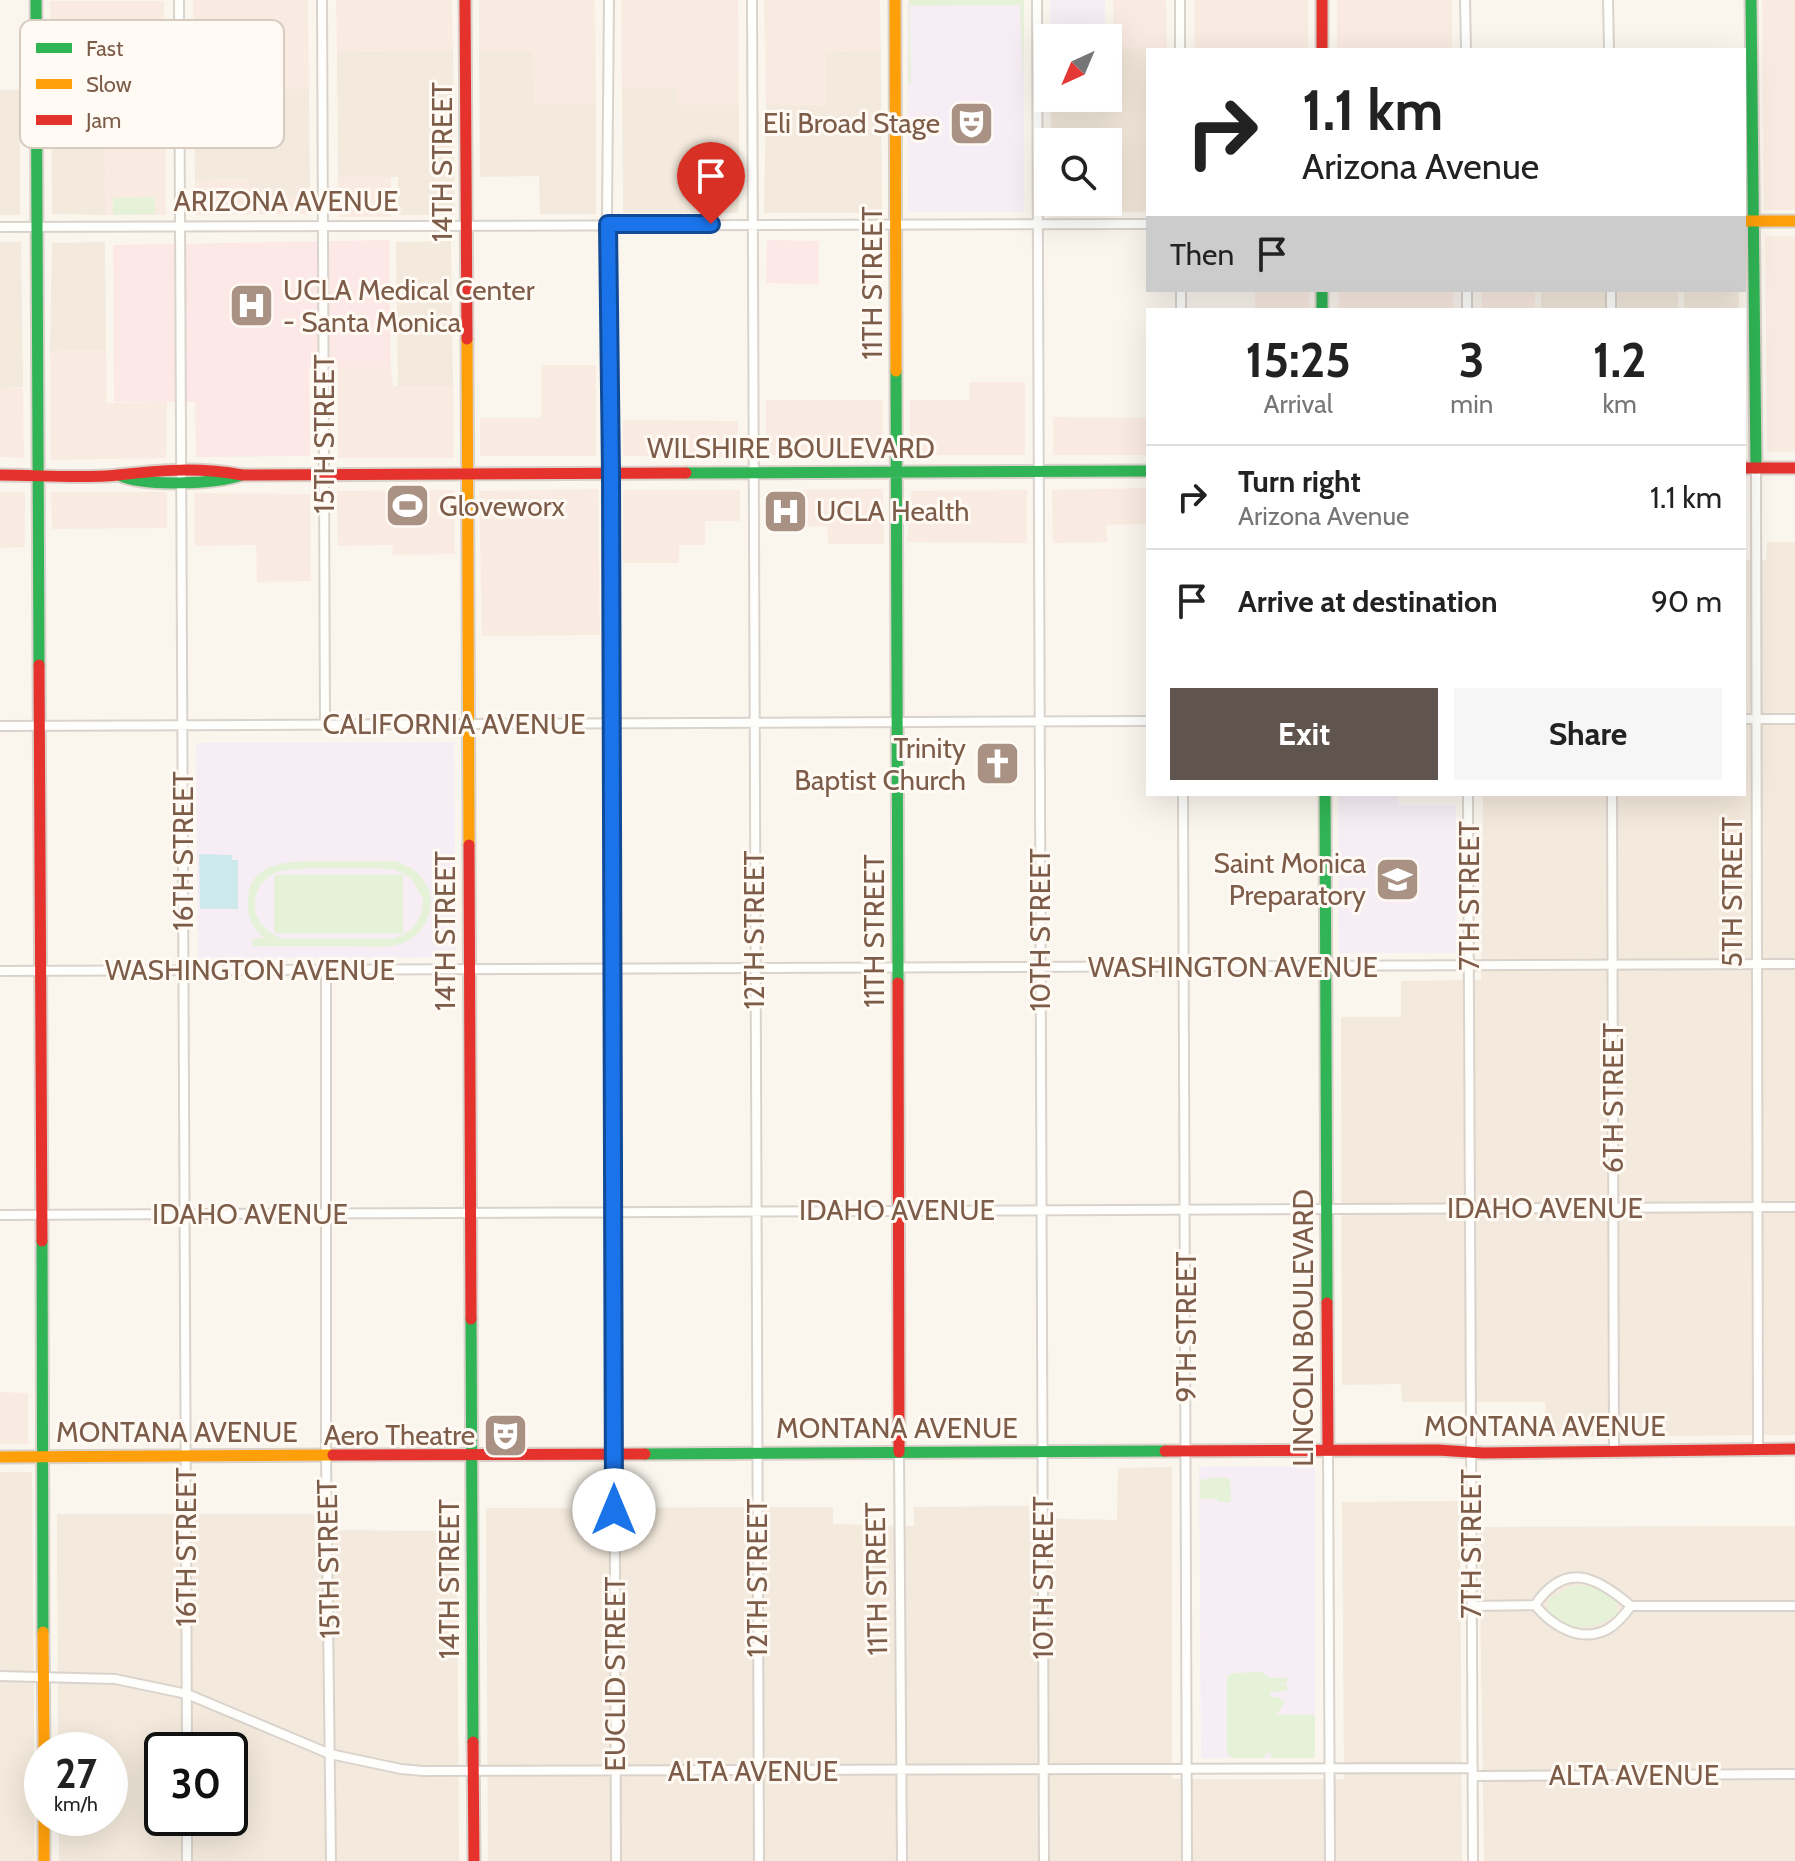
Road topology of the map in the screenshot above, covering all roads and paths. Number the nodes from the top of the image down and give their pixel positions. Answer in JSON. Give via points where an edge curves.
{"nodes":[{"id":1,"x":322,"y":0,"type":"edge"},
{"id":2,"x":465,"y":0,"type":"edge"},
{"id":3,"x":609,"y":0,"type":"edge"},
{"id":4,"x":752,"y":0,"type":"edge"},
{"id":5,"x":895,"y":0,"type":"edge"},
{"id":6,"x":1037,"y":0,"type":"edge"},
{"id":7,"x":1180,"y":0,"type":"edge"},
{"id":8,"x":1322,"y":0,"type":"edge"},
{"id":9,"x":1465,"y":0,"type":"edge"},
{"id":10,"x":1608,"y":0,"type":"edge"},
{"id":11,"x":1751,"y":0,"type":"edge"},
{"id":12,"x":1180,"y":48,"type":"edge"},
{"id":13,"x":1322,"y":48,"type":"edge"},
{"id":14,"x":1466,"y":48,"type":"edge"},
{"id":15,"x":1609,"y":48,"type":"edge"},
{"id":16,"x":36,"y":148,"type":"edge"},
{"id":17,"x":179,"y":148,"type":"edge"},
{"id":18,"x":1748,"y":221,"type":"edge"},
{"id":19,"x":1795,"y":221,"type":"edge"},
{"id":20,"x":323,"y":224,"type":"junction"},
{"id":21,"x":608,"y":224,"type":"junction"},
{"id":22,"x":751,"y":224,"type":"junction"},
{"id":23,"x":896,"y":224,"type":"junction"},
{"id":24,"x":1037,"y":224,"type":"junction"},
{"id":25,"x":1146,"y":224,"type":"edge"},
{"id":26,"x":466,"y":225,"type":"junction"},
{"id":27,"x":179,"y":226,"type":"junction"},
{"id":28,"x":0,"y":227,"type":"edge"},
{"id":29,"x":36,"y":227,"type":"junction"},
{"id":30,"x":1750,"y":468,"type":"edge"},
{"id":31,"x":1795,"y":468,"type":"edge"},
{"id":32,"x":897,"y":471,"type":"junction"},
{"id":33,"x":1037,"y":471,"type":"junction"},
{"id":34,"x":1146,"y":471,"type":"edge"},
{"id":35,"x":753,"y":472,"type":"junction"},
{"id":36,"x":611,"y":473,"type":"junction"},
{"id":37,"x":467,"y":474,"type":"junction"},
{"id":38,"x":0,"y":475,"type":"edge"},
{"id":39,"x":38,"y":475,"type":"junction"},
{"id":40,"x":324,"y":475,"type":"junction"},
{"id":41,"x":180,"y":476,"type":"junction"},
{"id":42,"x":1746,"y":719,"type":"edge"},
{"id":43,"x":1754,"y":719,"type":"junction"},
{"id":44,"x":1795,"y":719,"type":"edge"},
{"id":45,"x":1039,"y":721,"type":"junction"},
{"id":46,"x":1146,"y":721,"type":"edge"},
{"id":47,"x":754,"y":722,"type":"junction"},
{"id":48,"x":897,"y":722,"type":"junction"},
{"id":49,"x":611,"y":723,"type":"junction"},
{"id":50,"x":325,"y":724,"type":"junction"},
{"id":51,"x":469,"y":724,"type":"junction"},
{"id":52,"x":182,"y":725,"type":"junction"},
{"id":53,"x":0,"y":726,"type":"edge"},
{"id":54,"x":40,"y":726,"type":"junction"},
{"id":55,"x":1183,"y":796,"type":"edge"},
{"id":56,"x":1325,"y":796,"type":"edge"},
{"id":57,"x":1468,"y":796,"type":"edge"},
{"id":58,"x":1612,"y":796,"type":"edge"},
{"id":59,"x":1795,"y":964,"type":"edge"},
{"id":60,"x":1612,"y":965,"type":"junction"},
{"id":61,"x":1755,"y":965,"type":"junction"},
{"id":62,"x":1040,"y":966,"type":"junction"},
{"id":63,"x":1470,"y":966,"type":"junction"},
{"id":64,"x":1184,"y":967,"type":"junction"},
{"id":65,"x":1326,"y":967,"type":"junction"},
{"id":66,"x":612,"y":968,"type":"junction"},
{"id":67,"x":898,"y":968,"type":"junction"},
{"id":68,"x":755,"y":969,"type":"junction"},
{"id":69,"x":326,"y":970,"type":"junction"},
{"id":70,"x":0,"y":971,"type":"edge"},
{"id":71,"x":40,"y":971,"type":"junction"},
{"id":72,"x":183,"y":971,"type":"junction"},
{"id":73,"x":468,"y":971,"type":"junction"},
{"id":74,"x":1613,"y":1207,"type":"junction"},
{"id":75,"x":1795,"y":1207,"type":"edge"},
{"id":76,"x":1469,"y":1208,"type":"junction"},
{"id":77,"x":1757,"y":1208,"type":"junction"},
{"id":78,"x":1185,"y":1209,"type":"junction"},
{"id":79,"x":1326,"y":1209,"type":"junction"},
{"id":80,"x":898,"y":1210,"type":"junction"},
{"id":81,"x":1041,"y":1210,"type":"junction"},
{"id":82,"x":615,"y":1211,"type":"junction"},
{"id":83,"x":755,"y":1211,"type":"junction"},
{"id":84,"x":185,"y":1213,"type":"junction"},
{"id":85,"x":327,"y":1213,"type":"junction"},
{"id":86,"x":472,"y":1213,"type":"junction"},
{"id":87,"x":0,"y":1215,"type":"edge"},
{"id":88,"x":43,"y":1215,"type":"junction"},
{"id":89,"x":1758,"y":1449,"type":"junction"},
{"id":90,"x":1795,"y":1449,"type":"edge"},
{"id":91,"x":1328,"y":1450,"type":"junction"},
{"id":92,"x":1614,"y":1450,"type":"junction"},
{"id":93,"x":1186,"y":1451,"type":"junction"},
{"id":94,"x":899,"y":1452,"type":"junction"},
{"id":95,"x":1043,"y":1452,"type":"junction"},
{"id":96,"x":1470,"y":1452,"type":"junction"},
{"id":97,"x":757,"y":1453,"type":"junction"},
{"id":98,"x":614,"y":1454,"type":"junction"},
{"id":99,"x":326,"y":1455,"type":"junction"},
{"id":100,"x":472,"y":1455,"type":"junction"},
{"id":101,"x":0,"y":1457,"type":"edge"},
{"id":102,"x":43,"y":1457,"type":"junction"},
{"id":103,"x":186,"y":1457,"type":"junction"},
{"id":104,"x":1535,"y":1605,"type":"junction"},
{"id":105,"x":1471,"y":1606,"type":"junction"},
{"id":106,"x":1631,"y":1606,"type":"junction"},
{"id":107,"x":1795,"y":1606,"type":"edge"},
{"id":108,"x":44,"y":1675,"type":"junction"},
{"id":109,"x":0,"y":1676,"type":"edge"},
{"id":110,"x":187,"y":1694,"type":"junction"},
{"id":111,"x":44,"y":1732,"type":"edge"},
{"id":112,"x":187,"y":1732,"type":"edge"},
{"id":113,"x":330,"y":1754,"type":"junction"},
{"id":114,"x":1329,"y":1768,"type":"junction"},
{"id":115,"x":1187,"y":1769,"type":"junction"},
{"id":116,"x":902,"y":1770,"type":"junction"},
{"id":117,"x":1044,"y":1770,"type":"junction"},
{"id":118,"x":616,"y":1771,"type":"junction"},
{"id":119,"x":758,"y":1771,"type":"junction"},
{"id":120,"x":1473,"y":1772,"type":"junction"},
{"id":121,"x":473,"y":1773,"type":"junction"},
{"id":122,"x":1795,"y":1774,"type":"edge"},
{"id":123,"x":44,"y":1836,"type":"edge"},
{"id":124,"x":187,"y":1836,"type":"edge"},
{"id":125,"x":44,"y":1861,"type":"edge"},
{"id":126,"x":187,"y":1861,"type":"edge"},
{"id":127,"x":331,"y":1861,"type":"edge"},
{"id":128,"x":474,"y":1861,"type":"edge"},
{"id":129,"x":616,"y":1861,"type":"edge"},
{"id":130,"x":759,"y":1861,"type":"edge"},
{"id":131,"x":902,"y":1861,"type":"edge"},
{"id":132,"x":1044,"y":1861,"type":"edge"},
{"id":133,"x":1187,"y":1861,"type":"edge"},
{"id":134,"x":1330,"y":1861,"type":"edge"},
{"id":135,"x":1473,"y":1861,"type":"edge"}],
"edges":[{"from":1,"to":20,"type":"street","name":"15TH STREET"},
{"from":2,"to":26,"type":"street","name":"14TH STREET"},
{"from":3,"to":21,"type":"street","name":"EUCLID STREET"},
{"from":4,"to":22,"type":"street","name":"12TH STREET"},
{"from":5,"to":23,"type":"street","name":"11TH STREET"},
{"from":6,"to":24,"type":"street","name":"10TH STREET"},
{"from":7,"to":12,"type":"street"},
{"from":8,"to":13,"type":"street"},
{"from":9,"to":14,"type":"street"},
{"from":10,"to":15,"type":"street"},
{"from":11,"to":18,"type":"street","name":"5TH STREET"},
{"from":16,"to":29,"type":"street"},
{"from":17,"to":27,"type":"street","name":"16TH STREET"},
{"from":18,"to":19,"type":"street"},
{"from":18,"to":30,"type":"street","name":"5TH STREET"},
{"from":20,"to":26,"type":"street","name":"ARIZONA AVENUE"},
{"from":20,"to":27,"type":"street","name":"ARIZONA AVENUE"},
{"from":20,"to":40,"type":"street","name":"15TH STREET"},
{"from":21,"to":22,"type":"street","name":"ARIZONA AVENUE"},
{"from":21,"to":26,"type":"street","name":"ARIZONA AVENUE"},
{"from":21,"to":36,"type":"street","name":"EUCLID STREET"},
{"from":22,"to":23,"type":"street","name":"ARIZONA AVENUE"},
{"from":22,"to":35,"type":"street","name":"12TH STREET"},
{"from":23,"to":24,"type":"street","name":"ARIZONA AVENUE"},
{"from":23,"to":32,"type":"street","name":"11TH STREET"},
{"from":24,"to":25,"type":"street","name":"ARIZONA AVENUE"},
{"from":24,"to":33,"type":"street","name":"10TH STREET"},
{"from":26,"to":37,"type":"street","name":"14TH STREET"},
{"from":27,"to":29,"type":"street","name":"ARIZONA AVENUE"},
{"from":27,"to":41,"type":"street","name":"16TH STREET"},
{"from":28,"to":29,"type":"street","name":"ARIZONA AVENUE"},
{"from":29,"to":39,"type":"street"},
{"from":30,"to":31,"type":"street"},
{"from":30,"to":43,"type":"street","name":"5TH STREET"},
{"from":32,"to":33,"type":"street","name":"WILSHIRE BOULEVARD"},
{"from":32,"to":35,"type":"street","name":"WILSHIRE BOULEVARD"},
{"from":32,"to":48,"type":"street","name":"11TH STREET"},
{"from":33,"to":34,"type":"street","name":"WILSHIRE BOULEVARD"},
{"from":33,"to":45,"type":"street","name":"10TH STREET"},
{"from":35,"to":36,"type":"street","name":"WILSHIRE BOULEVARD"},
{"from":35,"to":47,"type":"street","name":"12TH STREET"},
{"from":36,"to":37,"type":"street","name":"WILSHIRE BOULEVARD"},
{"from":36,"to":49,"type":"street","name":"EUCLID STREET"},
{"from":37,"to":40,"type":"street","name":"WILSHIRE BOULEVARD"},
{"from":37,"to":51,"type":"street","name":"14TH STREET"},
{"from":38,"to":39,"type":"street","name":"WILSHIRE BOULEVARD"},
{"from":39,"to":41,"type":"street","name":"WILSHIRE BOULEVARD","via":[[128,471]]},
{"from":39,"to":54,"type":"street"},
{"from":40,"to":41,"type":"street","name":"WILSHIRE BOULEVARD"},
{"from":40,"to":50,"type":"street","name":"15TH STREET"},
{"from":41,"to":52,"type":"street","name":"16TH STREET"},
{"from":42,"to":43,"type":"street"},
{"from":43,"to":44,"type":"street"},
{"from":43,"to":61,"type":"street","name":"5TH STREET"},
{"from":45,"to":46,"type":"street","name":"CALIFORNIA AVENUE"},
{"from":45,"to":48,"type":"street","name":"CALIFORNIA AVENUE"},
{"from":45,"to":62,"type":"street","name":"10TH STREET"},
{"from":47,"to":48,"type":"street","name":"CALIFORNIA AVENUE"},
{"from":47,"to":49,"type":"street","name":"CALIFORNIA AVENUE"},
{"from":47,"to":68,"type":"street","name":"12TH STREET"},
{"from":48,"to":67,"type":"street","name":"11TH STREET"},
{"from":49,"to":51,"type":"street","name":"CALIFORNIA AVENUE"},
{"from":49,"to":66,"type":"street","name":"EUCLID STREET"},
{"from":50,"to":51,"type":"street","name":"CALIFORNIA AVENUE"},
{"from":50,"to":52,"type":"street","name":"CALIFORNIA AVENUE"},
{"from":51,"to":73,"type":"street","name":"14TH STREET"},
{"from":52,"to":54,"type":"street","name":"CALIFORNIA AVENUE"},
{"from":52,"to":72,"type":"street","name":"16TH STREET"},
{"from":53,"to":54,"type":"street","name":"CALIFORNIA AVENUE"},
{"from":54,"to":71,"type":"street"},
{"from":55,"to":64,"type":"street","name":"9TH STREET"},
{"from":56,"to":65,"type":"street","name":"LINCOLN BOULEVARD"},
{"from":57,"to":63,"type":"street","name":"7TH STREET"},
{"from":58,"to":60,"type":"street","name":"6TH STREET"},
{"from":59,"to":61,"type":"street","name":"WASHINGTON AVENUE"},
{"from":60,"to":61,"type":"street","name":"WASHINGTON AVENUE"},
{"from":60,"to":63,"type":"street","name":"WASHINGTON AVENUE"},
{"from":60,"to":74,"type":"street","name":"6TH STREET"},
{"from":61,"to":77,"type":"street","name":"5TH STREET"},
{"from":62,"to":64,"type":"street","name":"WASHINGTON AVENUE"},
{"from":62,"to":67,"type":"street","name":"WASHINGTON AVENUE"},
{"from":62,"to":81,"type":"street","name":"10TH STREET"},
{"from":63,"to":65,"type":"street","name":"WASHINGTON AVENUE"},
{"from":63,"to":76,"type":"street","name":"7TH STREET"},
{"from":64,"to":65,"type":"street","name":"WASHINGTON AVENUE"},
{"from":64,"to":78,"type":"street","name":"9TH STREET"},
{"from":65,"to":79,"type":"street","name":"LINCOLN BOULEVARD"},
{"from":66,"to":68,"type":"street","name":"WASHINGTON AVENUE"},
{"from":66,"to":73,"type":"street","name":"WASHINGTON AVENUE"},
{"from":66,"to":82,"type":"street","name":"EUCLID STREET"},
{"from":67,"to":68,"type":"street","name":"WASHINGTON AVENUE"},
{"from":67,"to":80,"type":"street","name":"11TH STREET"},
{"from":68,"to":83,"type":"street","name":"12TH STREET"},
{"from":69,"to":72,"type":"street","name":"WASHINGTON AVENUE"},
{"from":69,"to":73,"type":"street","name":"WASHINGTON AVENUE"},
{"from":69,"to":85,"type":"street","name":"15TH STREET"},
{"from":70,"to":71,"type":"street","name":"WASHINGTON AVENUE"},
{"from":71,"to":72,"type":"street","name":"WASHINGTON AVENUE"},
{"from":71,"to":88,"type":"street"},
{"from":72,"to":84,"type":"street","name":"16TH STREET"},
{"from":73,"to":86,"type":"street","name":"14TH STREET"},
{"from":74,"to":76,"type":"street","name":"IDAHO AVENUE"},
{"from":74,"to":77,"type":"street","name":"IDAHO AVENUE"},
{"from":74,"to":92,"type":"street","name":"6TH STREET"},
{"from":75,"to":77,"type":"street","name":"IDAHO AVENUE"},
{"from":76,"to":79,"type":"street","name":"IDAHO AVENUE"},
{"from":76,"to":96,"type":"street","name":"7TH STREET"},
{"from":77,"to":89,"type":"street","name":"5TH STREET"},
{"from":78,"to":79,"type":"street","name":"IDAHO AVENUE"},
{"from":78,"to":81,"type":"street","name":"IDAHO AVENUE"},
{"from":78,"to":93,"type":"street","name":"9TH STREET"},
{"from":79,"to":91,"type":"street","name":"LINCOLN BOULEVARD"},
{"from":80,"to":81,"type":"street","name":"IDAHO AVENUE"},
{"from":80,"to":83,"type":"street","name":"IDAHO AVENUE"},
{"from":80,"to":94,"type":"street","name":"11TH STREET"},
{"from":81,"to":95,"type":"street","name":"10TH STREET"},
{"from":82,"to":83,"type":"street","name":"IDAHO AVENUE"},
{"from":82,"to":86,"type":"street","name":"IDAHO AVENUE"},
{"from":82,"to":98,"type":"street","name":"EUCLID STREET"},
{"from":83,"to":97,"type":"street","name":"12TH STREET"},
{"from":84,"to":85,"type":"street","name":"IDAHO AVENUE"},
{"from":84,"to":88,"type":"street","name":"IDAHO AVENUE"},
{"from":84,"to":103,"type":"street","name":"16TH STREET"},
{"from":85,"to":86,"type":"street","name":"IDAHO AVENUE"},
{"from":85,"to":99,"type":"street","name":"15TH STREET"},
{"from":86,"to":100,"type":"street","name":"14TH STREET"},
{"from":87,"to":88,"type":"street","name":"IDAHO AVENUE"},
{"from":88,"to":102,"type":"street"},
{"from":89,"to":90,"type":"street","name":"MONTANA AVENUE"},
{"from":89,"to":92,"type":"street","name":"MONTANA AVENUE"},
{"from":91,"to":93,"type":"street","name":"MONTANA AVENUE"},
{"from":91,"to":96,"type":"street","name":"MONTANA AVENUE"},
{"from":91,"to":114,"type":"street","name":"LINCOLN BOULEVARD"},
{"from":92,"to":96,"type":"street","name":"MONTANA AVENUE"},
{"from":93,"to":95,"type":"street","name":"MONTANA AVENUE"},
{"from":93,"to":115,"type":"street","name":"9TH STREET"},
{"from":94,"to":95,"type":"street","name":"MONTANA AVENUE"},
{"from":94,"to":97,"type":"street","name":"MONTANA AVENUE"},
{"from":94,"to":116,"type":"street","name":"11TH STREET"},
{"from":95,"to":117,"type":"street","name":"10TH STREET"},
{"from":96,"to":105,"type":"street","name":"7TH STREET"},
{"from":97,"to":98,"type":"street","name":"MONTANA AVENUE"},
{"from":97,"to":119,"type":"street","name":"12TH STREET"},
{"from":98,"to":100,"type":"street","name":"MONTANA AVENUE"},
{"from":98,"to":118,"type":"street","name":"EUCLID STREET"},
{"from":99,"to":100,"type":"street","name":"MONTANA AVENUE"},
{"from":99,"to":103,"type":"street","name":"MONTANA AVENUE"},
{"from":99,"to":113,"type":"street","name":"15TH STREET"},
{"from":100,"to":121,"type":"street","name":"14TH STREET"},
{"from":101,"to":102,"type":"street","name":"MONTANA AVENUE"},
{"from":102,"to":103,"type":"street","name":"MONTANA AVENUE"},
{"from":102,"to":108,"type":"street"},
{"from":103,"to":110,"type":"street","name":"16TH STREET"},
{"from":104,"to":105,"type":"street"},
{"from":104,"to":106,"type":"street","via":[[1553,1584],[1579,1577],[1607,1586]]},
{"from":104,"to":106,"type":"street","via":[[1556,1626],[1583,1634],[1608,1629]]},
{"from":105,"to":120,"type":"street","name":"7TH STREET"},
{"from":106,"to":107,"type":"street"},
{"from":108,"to":109,"type":"street","name":"ALTA AVENUE"},
{"from":108,"to":110,"type":"street","name":"ALTA AVENUE","via":[[115,1679]]},
{"from":108,"to":111,"type":"street"},
{"from":110,"to":112,"type":"street","name":"16TH STREET"},
{"from":110,"to":113,"type":"street","name":"ALTA AVENUE"},
{"from":113,"to":121,"type":"street","name":"ALTA AVENUE","via":[[401,1769]]},
{"from":113,"to":127,"type":"street","name":"15TH STREET"},
{"from":114,"to":115,"type":"street","name":"ALTA AVENUE"},
{"from":114,"to":120,"type":"street","name":"ALTA AVENUE"},
{"from":114,"to":134,"type":"street","name":"LINCOLN BOULEVARD"},
{"from":115,"to":117,"type":"street","name":"ALTA AVENUE"},
{"from":115,"to":133,"type":"street","name":"9TH STREET"},
{"from":116,"to":117,"type":"street","name":"ALTA AVENUE"},
{"from":116,"to":119,"type":"street","name":"ALTA AVENUE"},
{"from":116,"to":131,"type":"street","name":"11TH STREET"},
{"from":117,"to":132,"type":"street","name":"10TH STREET"},
{"from":118,"to":119,"type":"street","name":"ALTA AVENUE"},
{"from":118,"to":121,"type":"street","name":"ALTA AVENUE"},
{"from":118,"to":129,"type":"street","name":"EUCLID STREET"},
{"from":119,"to":130,"type":"street","name":"12TH STREET"},
{"from":120,"to":122,"type":"street","name":"ALTA AVENUE"},
{"from":120,"to":135,"type":"street","name":"7TH STREET"},
{"from":121,"to":128,"type":"street","name":"14TH STREET"},
{"from":123,"to":125,"type":"street"},
{"from":124,"to":126,"type":"street"}]}
